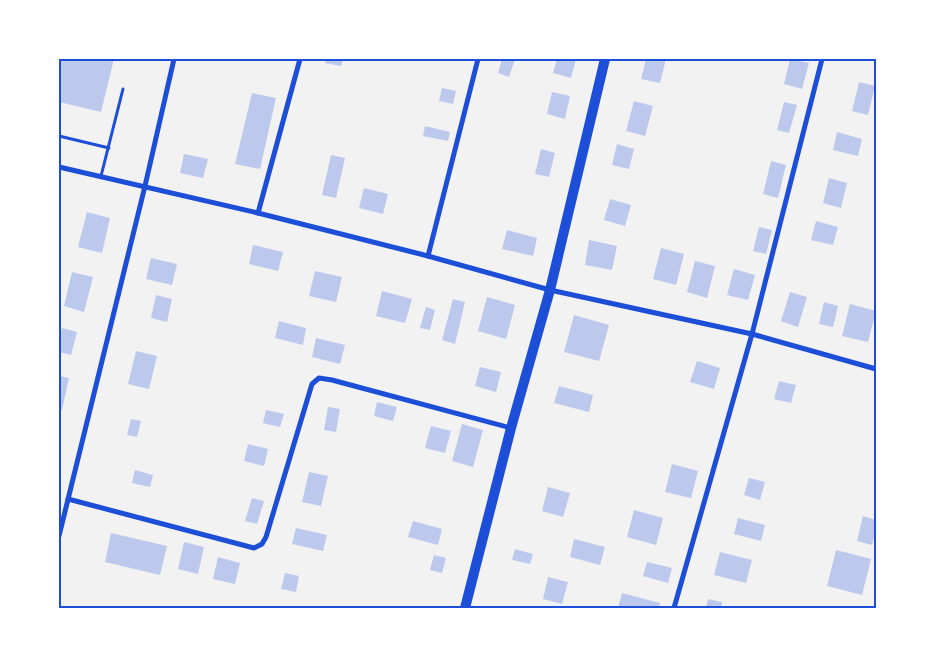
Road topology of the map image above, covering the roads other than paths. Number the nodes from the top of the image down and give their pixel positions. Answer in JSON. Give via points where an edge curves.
{"nodes":[{"id":1,"x":174,"y":59,"type":"edge"},
{"id":2,"x":300,"y":59,"type":"edge"},
{"id":3,"x":478,"y":59,"type":"edge"},
{"id":4,"x":604,"y":59,"type":"edge"},
{"id":5,"x":822,"y":59,"type":"edge"},
{"id":6,"x":123,"y":89,"type":"dead end"},
{"id":7,"x":59,"y":136,"type":"edge"},
{"id":8,"x":109,"y":148,"type":"junction"},
{"id":9,"x":59,"y":167,"type":"edge"},
{"id":10,"x":101,"y":177,"type":"junction"},
{"id":11,"x":145,"y":186,"type":"junction"},
{"id":12,"x":258,"y":213,"type":"junction"},
{"id":13,"x":428,"y":256,"type":"junction"},
{"id":14,"x":550,"y":290,"type":"junction"},
{"id":15,"x":752,"y":334,"type":"junction"},
{"id":16,"x":876,"y":369,"type":"edge"},
{"id":17,"x":511,"y":428,"type":"junction"},
{"id":18,"x":68,"y":499,"type":"junction"},
{"id":19,"x":59,"y":536,"type":"edge"},
{"id":20,"x":465,"y":608,"type":"edge"},
{"id":21,"x":674,"y":608,"type":"edge"}],
"edges":[{"from":1,"to":11,"type":"street"},
{"from":2,"to":12,"type":"street"},
{"from":3,"to":13,"type":"street"},
{"from":4,"to":14,"type":"main road"},
{"from":5,"to":15,"type":"street"},
{"from":6,"to":8,"type":"lane"},
{"from":7,"to":8,"type":"lane"},
{"from":8,"to":10,"type":"lane"},
{"from":9,"to":10,"type":"street"},
{"from":10,"to":11,"type":"street"},
{"from":11,"to":12,"type":"street"},
{"from":11,"to":18,"type":"street"},
{"from":12,"to":13,"type":"street"},
{"from":13,"to":14,"type":"street"},
{"from":14,"to":15,"type":"street"},
{"from":14,"to":17,"type":"main road"},
{"from":15,"to":16,"type":"street"},
{"from":15,"to":21,"type":"street"},
{"from":17,"to":18,"type":"street","via":[[318,378],[312,384],[266,538],[254,548]]},
{"from":17,"to":20,"type":"main road"},
{"from":18,"to":19,"type":"street"}]}
